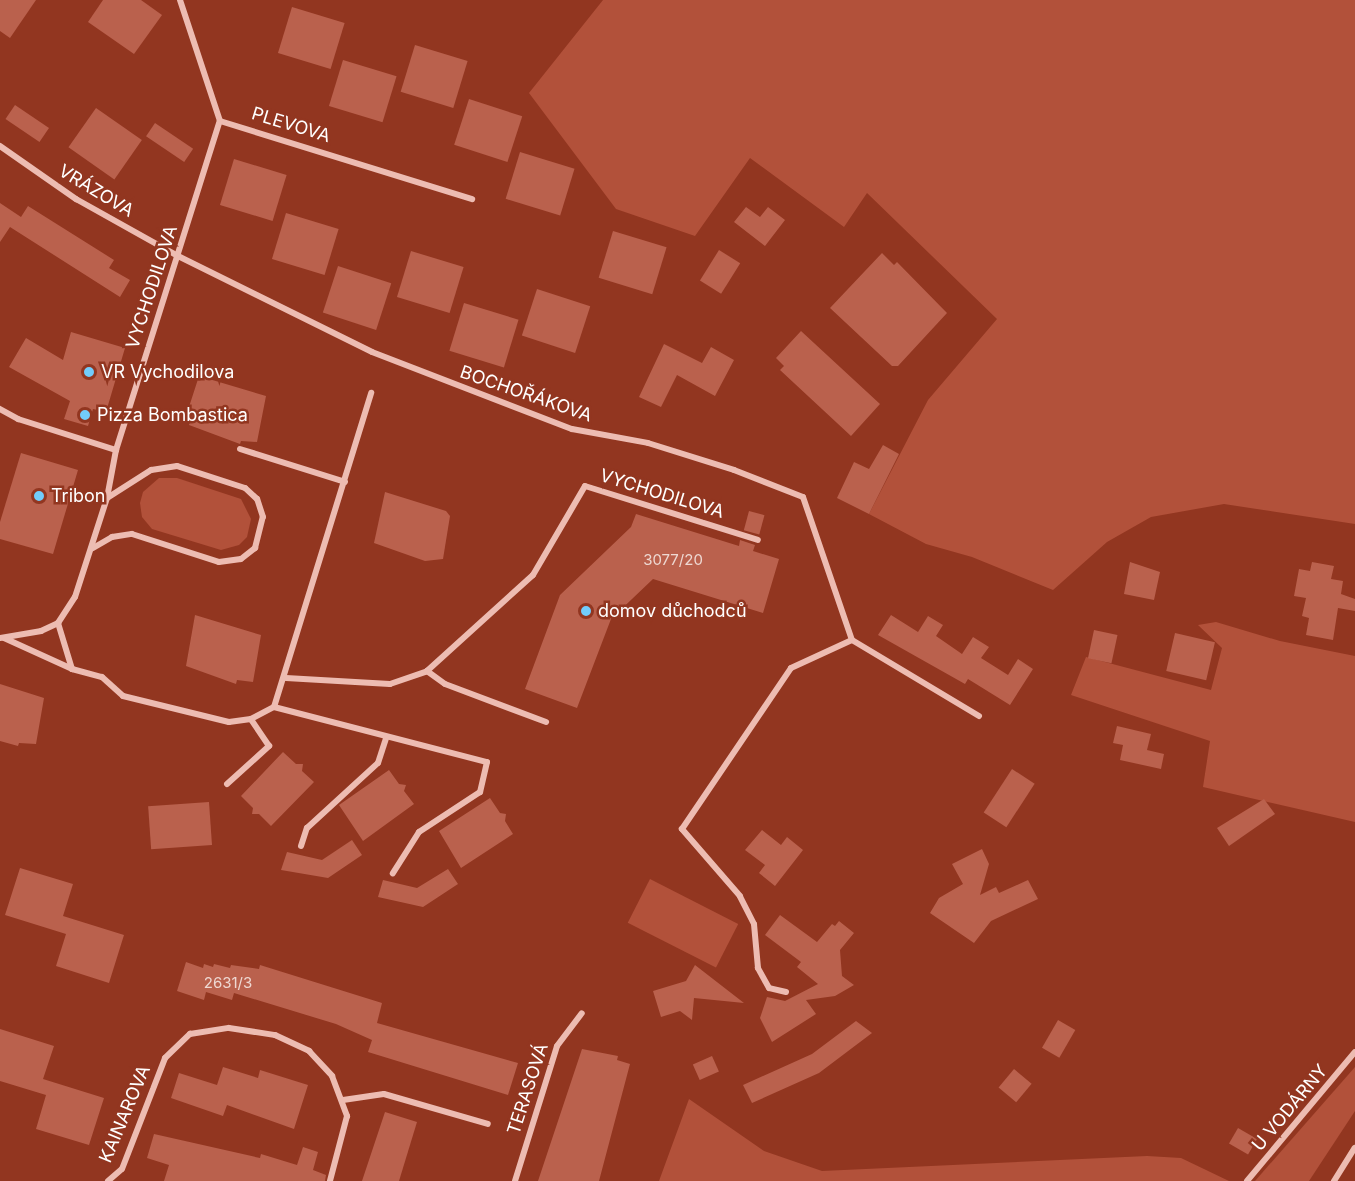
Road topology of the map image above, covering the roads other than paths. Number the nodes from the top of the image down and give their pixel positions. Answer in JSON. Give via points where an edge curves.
{"nodes":[{"id":1,"x":180,"y":0,"type":"edge"},
{"id":2,"x":220,"y":121,"type":"junction"},
{"id":3,"x":0,"y":146,"type":"edge"},
{"id":4,"x":472,"y":199,"type":"dead end"},
{"id":5,"x":178,"y":256,"type":"junction"},
{"id":6,"x":371,"y":393,"type":"dead end"},
{"id":7,"x":0,"y":409,"type":"edge"},
{"id":8,"x":240,"y":449,"type":"dead end"},
{"id":9,"x":116,"y":450,"type":"junction"},
{"id":10,"x":345,"y":482,"type":"junction"},
{"id":11,"x":107,"y":498,"type":"junction"},
{"id":12,"x":758,"y":540,"type":"dead end"},
{"id":13,"x":92,"y":548,"type":"junction"},
{"id":14,"x":58,"y":623,"type":"junction"},
{"id":15,"x":1,"y":638,"type":"edge"},
{"id":16,"x":852,"y":640,"type":"junction"},
{"id":17,"x":72,"y":669,"type":"junction"},
{"id":18,"x":427,"y":671,"type":"junction"},
{"id":19,"x":286,"y":678,"type":"junction"},
{"id":20,"x":274,"y":707,"type":"junction"},
{"id":21,"x":979,"y":716,"type":"dead end"},
{"id":22,"x":251,"y":720,"type":"junction"},
{"id":23,"x":546,"y":722,"type":"dead end"},
{"id":24,"x":386,"y":738,"type":"junction"},
{"id":25,"x":227,"y":784,"type":"dead end"},
{"id":26,"x":301,"y":846,"type":"dead end"},
{"id":27,"x":393,"y":873,"type":"dead end"},
{"id":28,"x":786,"y":992,"type":"dead end"},
{"id":29,"x":582,"y":1013,"type":"dead end"},
{"id":30,"x":1355,"y":1052,"type":"edge"},
{"id":31,"x":343,"y":1100,"type":"junction"},
{"id":32,"x":488,"y":1124,"type":"dead end"},
{"id":33,"x":1355,"y":1148,"type":"edge"},
{"id":34,"x":108,"y":1181,"type":"edge"},
{"id":35,"x":330,"y":1181,"type":"edge"},
{"id":36,"x":515,"y":1181,"type":"edge"},
{"id":37,"x":1247,"y":1181,"type":"edge"},
{"id":38,"x":1334,"y":1181,"type":"edge"}],
"edges":[{"from":1,"to":2,"type":"street"},
{"from":2,"to":4,"type":"street","name":"PLEVOVA"},
{"from":2,"to":5,"type":"street","name":"VYCHODILOVA"},
{"from":3,"to":5,"type":"street","name":"VRÁZOVA","via":[[76,199]]},
{"from":5,"to":9,"type":"street","name":"VYCHODILOVA"},
{"from":5,"to":16,"type":"street","name":"BOCHOŘÁKOVA","via":[[426,375],[572,429],[648,443],[803,497]]},
{"from":6,"to":10,"type":"street"},
{"from":7,"to":9,"type":"street","via":[[18,419]]},
{"from":8,"to":10,"type":"street"},
{"from":9,"to":11,"type":"street","name":"VYCHODILOVA"},
{"from":10,"to":19,"type":"street"},
{"from":11,"to":13,"type":"street","name":"VYCHODILOVA"},
{"from":11,"to":13,"type":"street","via":[[151,470],[177,466],[245,488],[257,499],[263,517],[255,548],[241,559],[219,562],[132,534],[112,537]]},
{"from":12,"to":18,"type":"street","name":"VYCHODILOVA","via":[[585,486],[533,575]]},
{"from":13,"to":14,"type":"street","name":"VYCHODILOVA","via":[[75,597]]},
{"from":14,"to":15,"type":"street","via":[[41,631]]},
{"from":14,"to":17,"type":"street"},
{"from":15,"to":17,"type":"street"},
{"from":16,"to":21,"type":"street"},
{"from":16,"to":28,"type":"street","via":[[791,668],[682,829],[740,896],[754,924],[758,968],[769,988]]},
{"from":17,"to":22,"type":"street","via":[[102,677],[123,696],[229,722]]},
{"from":18,"to":19,"type":"street","name":"VYCHODILOVA","via":[[390,684]]},
{"from":18,"to":23,"type":"street","via":[[445,684]]},
{"from":19,"to":20,"type":"street"},
{"from":20,"to":22,"type":"street"},
{"from":20,"to":24,"type":"street"},
{"from":22,"to":25,"type":"street","via":[[269,746]]},
{"from":24,"to":26,"type":"street","via":[[378,763],[314,820]]},
{"from":24,"to":27,"type":"street","via":[[487,762],[480,792],[419,832]]},
{"from":29,"to":36,"type":"street","name":"TERASOVÁ","via":[[556,1046]]},
{"from":30,"to":37,"type":"street","name":"U VODÁRNY"},
{"from":31,"to":32,"type":"street","via":[[384,1094]]},
{"from":31,"to":34,"type":"street","name":"KAINAROVA","via":[[332,1076],[309,1051],[275,1035],[229,1028],[190,1034],[165,1058],[122,1169]]},
{"from":31,"to":35,"type":"street","name":"KAINAROVA","via":[[347,1116]]},
{"from":33,"to":38,"type":"street"}]}
